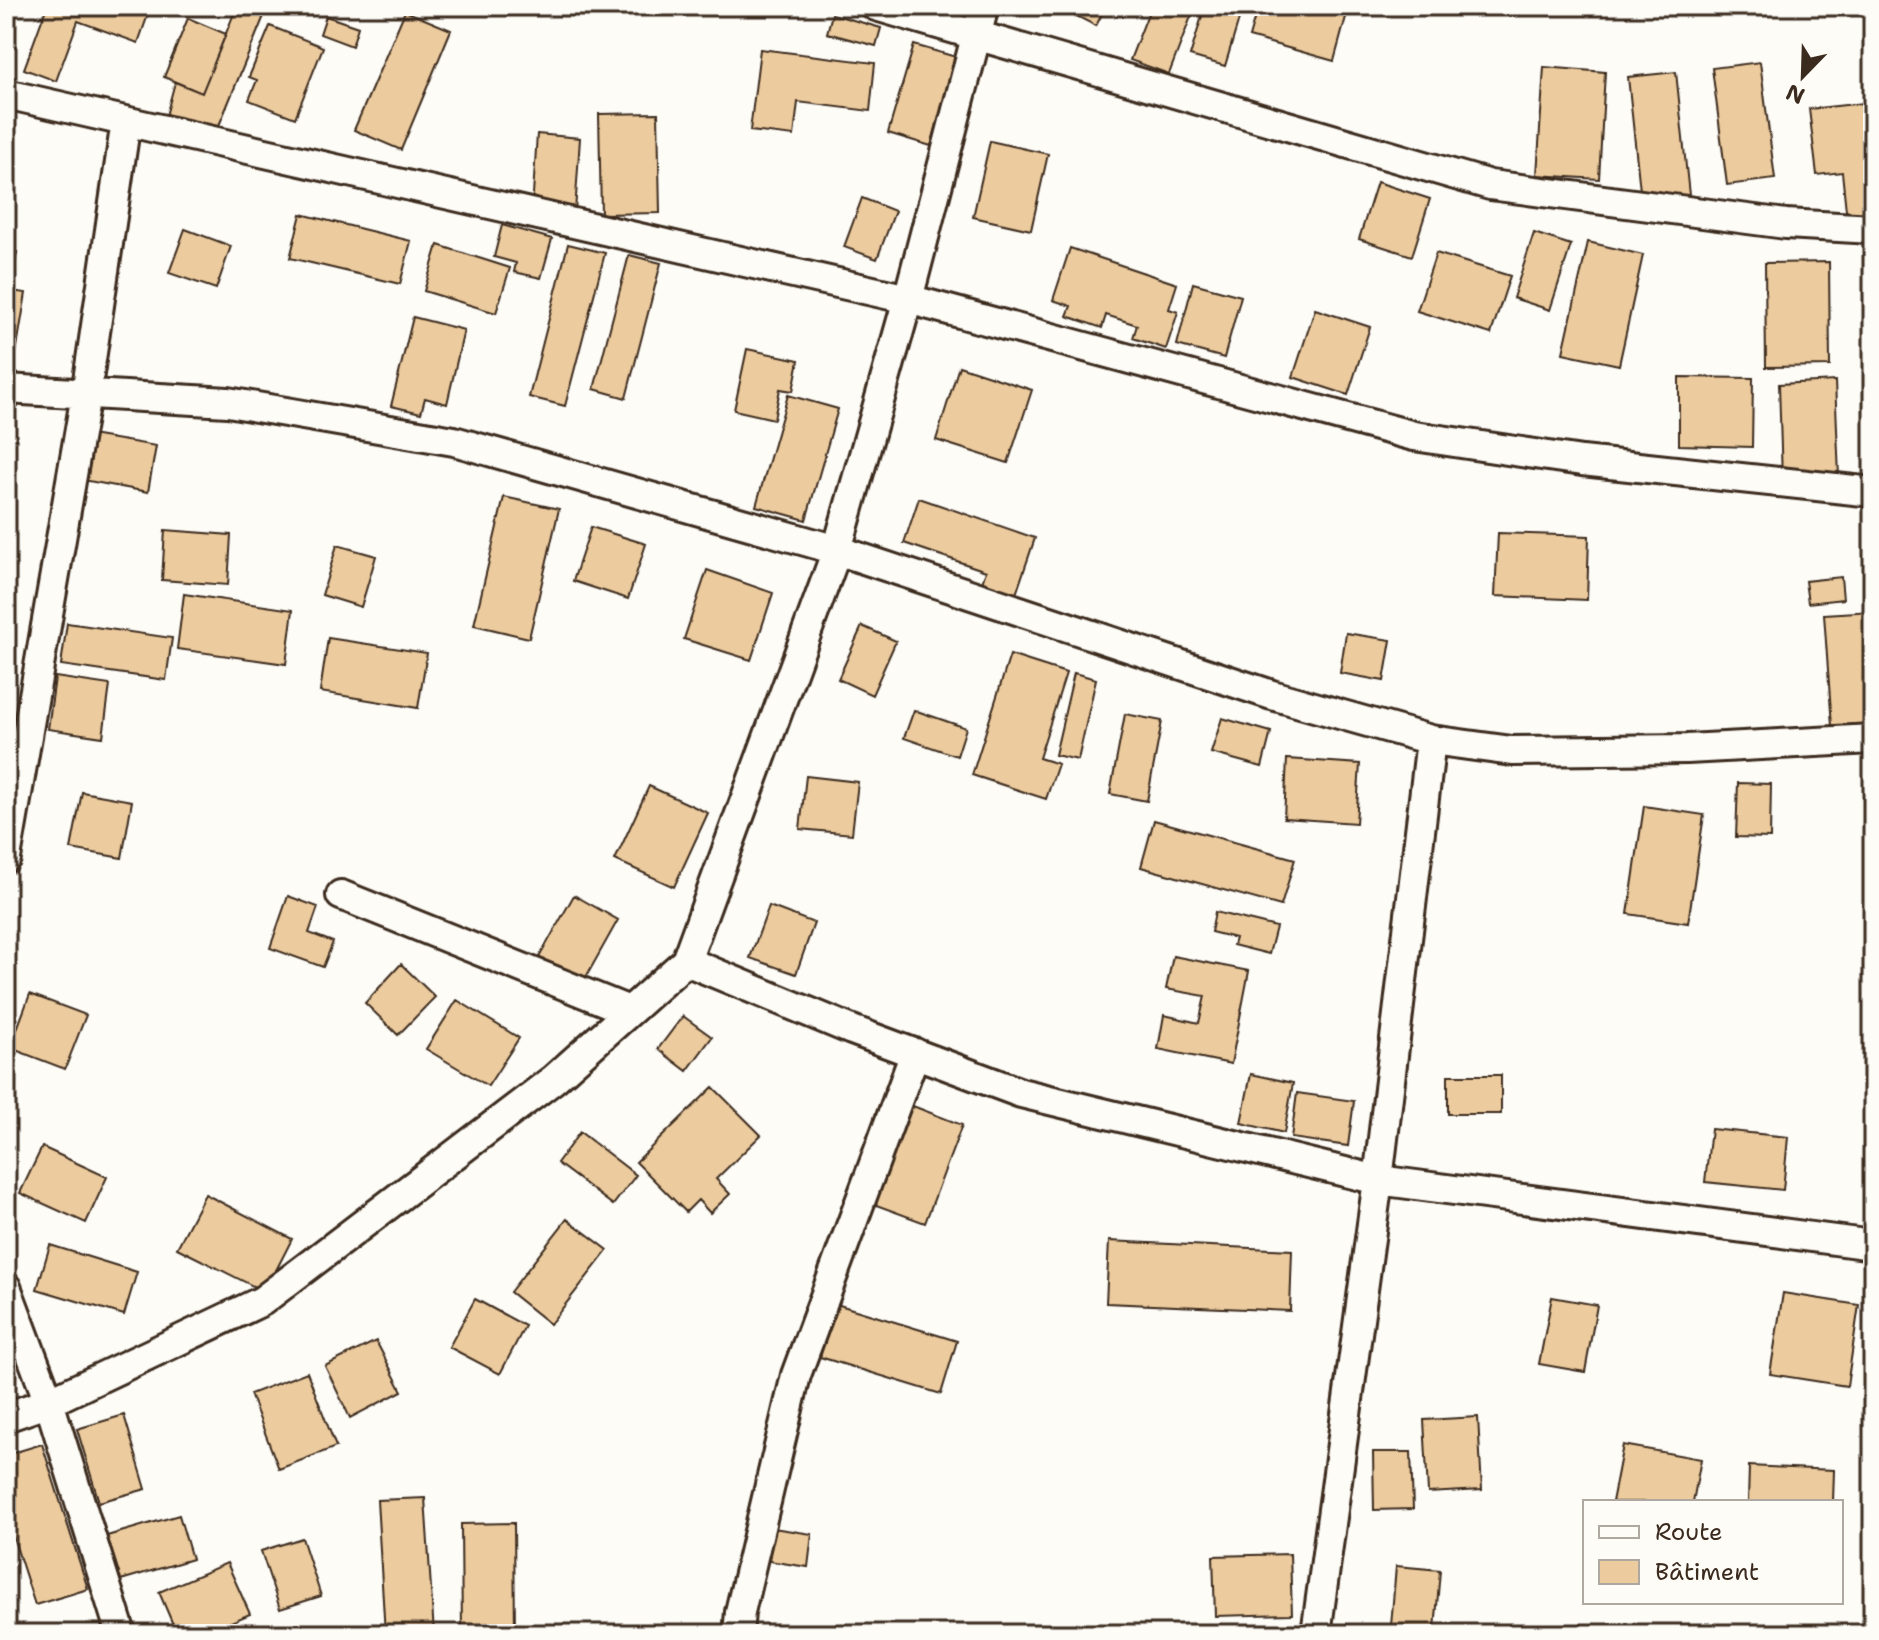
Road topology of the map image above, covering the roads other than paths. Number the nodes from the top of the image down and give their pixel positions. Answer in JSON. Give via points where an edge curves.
{"nodes":[{"id":1,"x":876,"y":6,"type":"edge"},
{"id":2,"x":984,"y":6,"type":"edge"},
{"id":3,"x":976,"y":33,"type":"junction"},
{"id":4,"x":6,"y":94,"type":"edge"},
{"id":5,"x":126,"y":121,"type":"junction"},
{"id":6,"x":1873,"y":229,"type":"edge"},
{"id":7,"x":908,"y":299,"type":"junction"},
{"id":8,"x":6,"y":389,"type":"edge"},
{"id":9,"x":86,"y":394,"type":"junction"},
{"id":10,"x":1873,"y":492,"type":"edge"},
{"id":11,"x":837,"y":550,"type":"junction"},
{"id":12,"x":1873,"y":739,"type":"edge"},
{"id":13,"x":1431,"y":740,"type":"junction"},
{"id":14,"x":6,"y":858,"type":"edge"},
{"id":15,"x":341,"y":895,"type":"dead end"},
{"id":16,"x":686,"y":961,"type":"junction"},
{"id":17,"x":629,"y":1011,"type":"junction"},
{"id":18,"x":915,"y":1053,"type":"junction"},
{"id":19,"x":1378,"y":1180,"type":"junction"},
{"id":20,"x":1873,"y":1245,"type":"edge"},
{"id":21,"x":6,"y":1287,"type":"edge"},
{"id":22,"x":49,"y":1402,"type":"junction"},
{"id":23,"x":6,"y":1417,"type":"edge"},
{"id":24,"x":121,"y":1634,"type":"edge"},
{"id":25,"x":738,"y":1634,"type":"edge"},
{"id":26,"x":1316,"y":1634,"type":"edge"}],
"edges":[{"from":1,"to":3,"type":"street"},
{"from":2,"to":3,"type":"street"},
{"from":3,"to":6,"type":"street","via":[[1490,185],[1786,224]]},
{"from":3,"to":7,"type":"street"},
{"from":4,"to":5,"type":"street"},
{"from":5,"to":7,"type":"street"},
{"from":5,"to":9,"type":"street"},
{"from":7,"to":10,"type":"street","via":[[1414,436],[1582,461]]},
{"from":7,"to":11,"type":"street"},
{"from":8,"to":9,"type":"street"},
{"from":9,"to":11,"type":"street","via":[[228,402],[454,441]]},
{"from":9,"to":14,"type":"street"},
{"from":11,"to":13,"type":"street","via":[[1272,695]]},
{"from":11,"to":16,"type":"street"},
{"from":12,"to":13,"type":"street","via":[[1512,751]]},
{"from":13,"to":19,"type":"street"},
{"from":15,"to":17,"type":"street"},
{"from":16,"to":17,"type":"street"},
{"from":16,"to":18,"type":"street"},
{"from":17,"to":22,"type":"street","via":[[554,1079],[262,1301]]},
{"from":18,"to":19,"type":"street","via":[[1021,1093]]},
{"from":18,"to":25,"type":"street","via":[[796,1375]]},
{"from":19,"to":20,"type":"street"},
{"from":19,"to":26,"type":"street"},
{"from":21,"to":22,"type":"street"},
{"from":22,"to":23,"type":"street"},
{"from":22,"to":24,"type":"street"}]}
